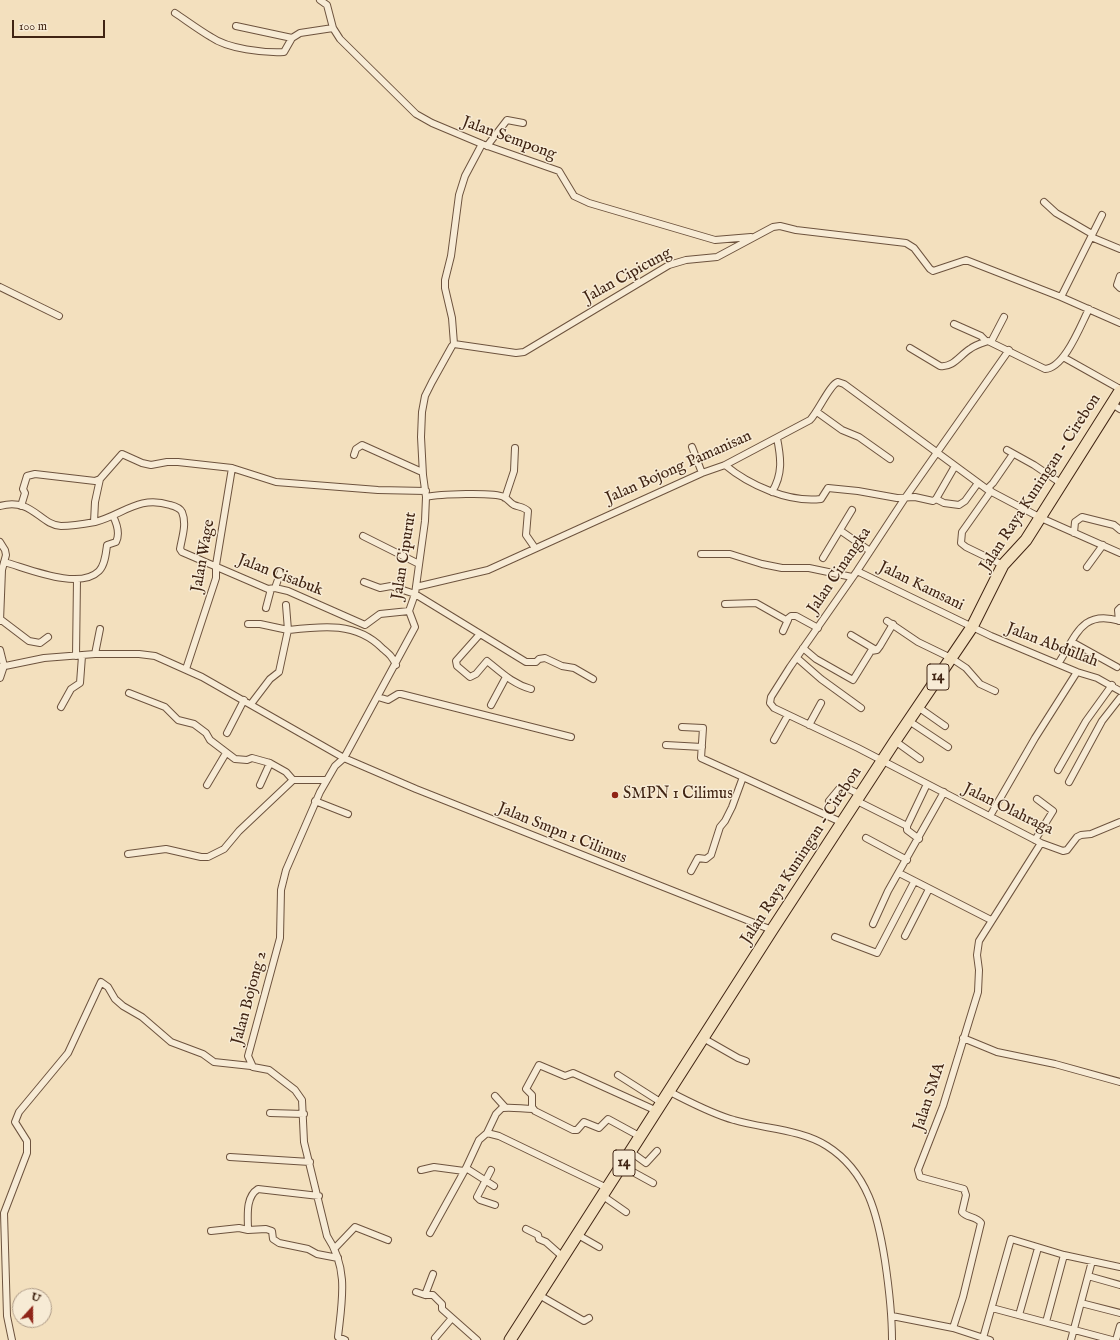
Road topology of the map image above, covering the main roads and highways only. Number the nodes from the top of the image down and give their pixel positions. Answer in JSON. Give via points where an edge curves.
{"nodes":[{"id":1,"x":1120,"y":390,"type":"edge"},
{"id":2,"x":1116,"y":407,"type":"edge"},
{"id":3,"x":510,"y":1340,"type":"edge"}],
"edges":[{"from":1,"to":2,"type":"highway","name":"Jalan Raya Kuningan - Cirebon","number":"14"},
{"from":2,"to":3,"type":"highway","name":"Jalan Raya Kuningan - Cirebon","number":"14","via":[[1026,540],[1003,565],[972,627],[772,930]]}]}
